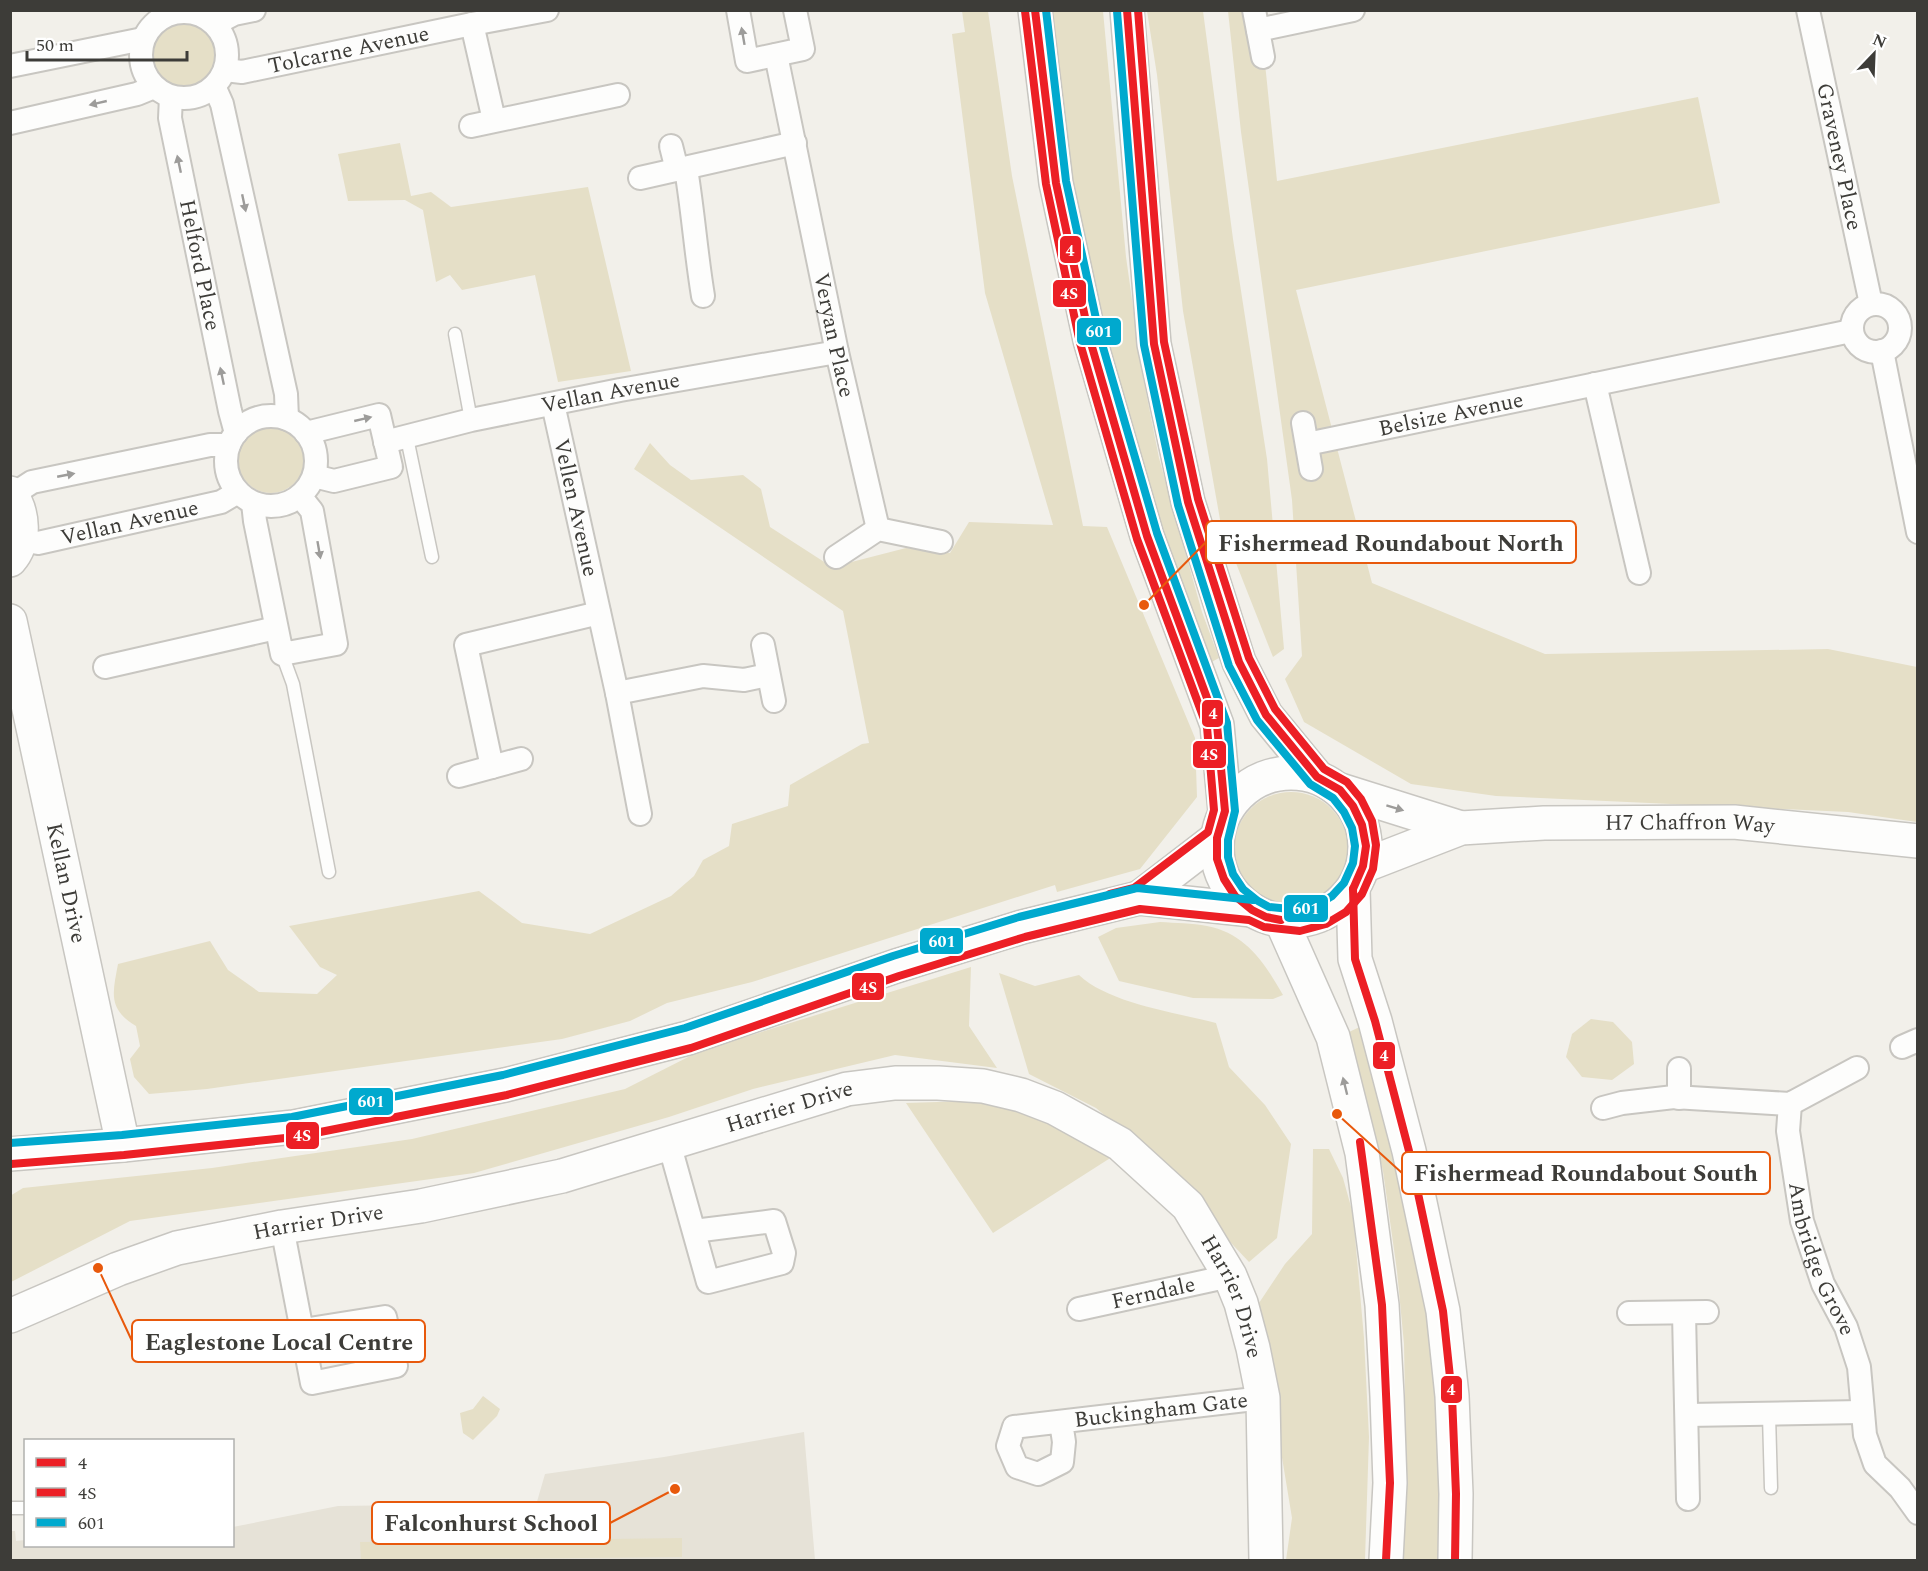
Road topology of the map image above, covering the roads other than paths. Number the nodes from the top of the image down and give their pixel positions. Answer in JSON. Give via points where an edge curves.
{"nodes":[{"id":1,"x":254,"y":10,"type":"edge"},
{"id":2,"x":547,"y":10,"type":"edge"},
{"id":3,"x":738,"y":10,"type":"edge"},
{"id":4,"x":795,"y":10,"type":"edge"},
{"id":5,"x":1035,"y":10,"type":"edge"},
{"id":6,"x":1127,"y":10,"type":"edge"},
{"id":7,"x":1353,"y":10,"type":"edge"},
{"id":8,"x":1808,"y":10,"type":"edge"},
{"id":9,"x":205,"y":17,"type":"edge"},
{"id":10,"x":1256,"y":20,"type":"edge"},
{"id":11,"x":472,"y":24,"type":"junction"},
{"id":12,"x":149,"y":25,"type":"edge"},
{"id":13,"x":776,"y":56,"type":"junction"},
{"id":14,"x":1263,"y":57,"type":"dead end"},
{"id":15,"x":10,"y":66,"type":"edge"},
{"id":16,"x":219,"y":78,"type":"junction"},
{"id":17,"x":163,"y":92,"type":"junction"},
{"id":18,"x":618,"y":95,"type":"dead end"},
{"id":19,"x":495,"y":120,"type":"junction"},
{"id":20,"x":10,"y":123,"type":"edge"},
{"id":21,"x":471,"y":126,"type":"dead end"},
{"id":22,"x":795,"y":143,"type":"junction"},
{"id":23,"x":671,"y":146,"type":"dead end"},
{"id":24,"x":681,"y":170,"type":"junction"},
{"id":25,"x":640,"y":178,"type":"dead end"},
{"id":26,"x":703,"y":296,"type":"dead end"},
{"id":27,"x":1871,"y":304,"type":"junction"},
{"id":28,"x":1909,"y":321,"type":"edge"},
{"id":29,"x":1851,"y":331,"type":"junction"},
{"id":30,"x":455,"y":334,"type":"dead end"},
{"id":31,"x":1882,"y":351,"type":"junction"},
{"id":32,"x":837,"y":352,"type":"junction"},
{"id":33,"x":1595,"y":384,"type":"junction"},
{"id":34,"x":553,"y":404,"type":"junction"},
{"id":35,"x":287,"y":419,"type":"junction"},
{"id":36,"x":471,"y":420,"type":"junction"},
{"id":37,"x":306,"y":433,"type":"junction"},
{"id":38,"x":408,"y":438,"type":"junction"},
{"id":39,"x":232,"y":439,"type":"junction"},
{"id":40,"x":385,"y":442,"type":"junction"},
{"id":41,"x":1311,"y":469,"type":"dead end"},
{"id":42,"x":314,"y":476,"type":"junction"},
{"id":43,"x":11,"y":494,"type":"edge"},
{"id":44,"x":300,"y":496,"type":"junction"},
{"id":45,"x":246,"y":498,"type":"junction"},
{"id":46,"x":878,"y":529,"type":"junction"},
{"id":47,"x":1917,"y":532,"type":"edge"},
{"id":48,"x":941,"y":542,"type":"dead end"},
{"id":49,"x":15,"y":550,"type":"edge"},
{"id":50,"x":432,"y":557,"type":"dead end"},
{"id":51,"x":836,"y":557,"type":"dead end"},
{"id":52,"x":1639,"y":573,"type":"dead end"},
{"id":53,"x":599,"y":613,"type":"junction"},
{"id":54,"x":10,"y":621,"type":"edge"},
{"id":55,"x":276,"y":628,"type":"junction"},
{"id":56,"x":763,"y":645,"type":"dead end"},
{"id":57,"x":282,"y":654,"type":"junction"},
{"id":58,"x":105,"y":667,"type":"dead end"},
{"id":59,"x":768,"y":675,"type":"junction"},
{"id":60,"x":617,"y":693,"type":"junction"},
{"id":61,"x":774,"y":701,"type":"dead end"},
{"id":62,"x":521,"y":759,"type":"dead end"},
{"id":63,"x":492,"y":767,"type":"junction"},
{"id":64,"x":459,"y":776,"type":"dead end"},
{"id":65,"x":1328,"y":783,"type":"junction"},
{"id":66,"x":640,"y":814,"type":"dead end"},
{"id":67,"x":1221,"y":824,"type":"junction"},
{"id":68,"x":1461,"y":828,"type":"junction"},
{"id":69,"x":1917,"y":841,"type":"edge"},
{"id":70,"x":329,"y":872,"type":"dead end"},
{"id":71,"x":1358,"y":877,"type":"junction"},
{"id":72,"x":1139,"y":898,"type":"junction"},
{"id":73,"x":1266,"y":915,"type":"junction"},
{"id":74,"x":1857,"y":1068,"type":"dead end"},
{"id":75,"x":1679,"y":1069,"type":"dead end"},
{"id":76,"x":1679,"y":1098,"type":"junction"},
{"id":77,"x":1790,"y":1104,"type":"junction"},
{"id":78,"x":1603,"y":1108,"type":"dead end"},
{"id":79,"x":669,"y":1143,"type":"junction"},
{"id":80,"x":123,"y":1145,"type":"junction"},
{"id":81,"x":72,"y":1149,"type":"junction"},
{"id":82,"x":10,"y":1154,"type":"edge"},
{"id":83,"x":10,"y":1177,"type":"edge"},
{"id":84,"x":282,"y":1227,"type":"junction"},
{"id":85,"x":694,"y":1231,"type":"dead end"},
{"id":86,"x":1230,"y":1276,"type":"junction"},
{"id":87,"x":1079,"y":1309,"type":"dead end"},
{"id":88,"x":1684,"y":1312,"type":"junction"},
{"id":89,"x":1707,"y":1312,"type":"dead end"},
{"id":90,"x":1629,"y":1313,"type":"dead end"},
{"id":91,"x":10,"y":1316,"type":"edge"},
{"id":92,"x":303,"y":1330,"type":"dead end"},
{"id":93,"x":1263,"y":1398,"type":"junction"},
{"id":94,"x":1861,"y":1412,"type":"junction"},
{"id":95,"x":1769,"y":1414,"type":"junction"},
{"id":96,"x":1687,"y":1415,"type":"junction"},
{"id":97,"x":1061,"y":1422,"type":"dead end"},
{"id":98,"x":1771,"y":1488,"type":"dead end"},
{"id":99,"x":1688,"y":1499,"type":"dead end"},
{"id":100,"x":1917,"y":1513,"type":"edge"},
{"id":101,"x":1266,"y":1560,"type":"edge"},
{"id":102,"x":1386,"y":1560,"type":"edge"},
{"id":103,"x":1455,"y":1560,"type":"edge"}],
"edges":[{"from":1,"to":9,"type":"street"},
{"from":2,"to":11,"type":"street","name":"Tolcarne Avenue"},
{"from":13,"to":3,"type":"street","one_way":true,"via":[[747,61]]},
{"from":4,"to":13,"type":"street","via":[[803,49]]},
{"from":5,"to":67,"type":"street","via":[[1056,183],[1090,340],[1147,536],[1217,725]]},
{"from":6,"to":65,"type":"street","via":[[1154,344],[1188,502],[1239,662],[1266,716]]},
{"from":7,"to":10,"type":"street"},
{"from":8,"to":27,"type":"street","name":"Graveney Place"},
{"from":9,"to":12,"type":"street","via":[[175,12]]},
{"from":9,"to":16,"type":"street","via":[[224,38],[227,54]]},
{"from":10,"to":14,"type":"street"},
{"from":11,"to":16,"type":"street","name":"Tolcarne Avenue"},
{"from":11,"to":19,"type":"street"},
{"from":12,"to":15,"type":"street"},
{"from":12,"to":17,"type":"street","name":"Helford Place","via":[[140,52],[141,65],[146,77]]},
{"from":13,"to":22,"type":"street","name":"Veryan Place"},
{"from":16,"to":17,"type":"street","via":[[202,95],[187,99]]},
{"from":16,"to":35,"type":"street","one_way":true,"via":[[286,394]]},
{"from":17,"to":20,"type":"street","one_way":true,"via":[[137,94]]},
{"from":39,"to":17,"type":"street","name":"Helford Place","one_way":true,"via":[[230,411]]},
{"from":18,"to":19,"type":"street"},
{"from":19,"to":21,"type":"street"},
{"from":22,"to":24,"type":"street"},
{"from":22,"to":32,"type":"street","name":"Veryan Place"},
{"from":23,"to":24,"type":"street"},
{"from":24,"to":25,"type":"street"},
{"from":24,"to":26,"type":"street","via":[[696,228]]},
{"from":27,"to":28,"type":"street","via":[[1886,305]]},
{"from":27,"to":29,"type":"street","via":[[1854,316]]},
{"from":28,"to":31,"type":"street","via":[[1894,344]]},
{"from":29,"to":31,"type":"street","via":[[1865,350]]},
{"from":29,"to":33,"type":"street","name":"Belsize Avenue"},
{"from":30,"to":36,"type":"lane"},
{"from":31,"to":47,"type":"street"},
{"from":32,"to":34,"type":"street","name":"Vellan Avenue"},
{"from":32,"to":46,"type":"street","name":"Veryan Place"},
{"from":33,"to":41,"type":"street","name":"Belsize Avenue","via":[[1305,433]]},
{"from":33,"to":52,"type":"street"},
{"from":34,"to":36,"type":"street","name":"Vellan Avenue"},
{"from":34,"to":53,"type":"street","name":"Vellen Avenue"},
{"from":35,"to":37,"type":"street"},
{"from":35,"to":39,"type":"street","via":[[259,417],[246,423]]},
{"from":36,"to":38,"type":"street","name":"Vellan Avenue"},
{"from":37,"to":40,"type":"street","one_way":true,"via":[[379,415]]},
{"from":37,"to":42,"type":"street","via":[[314,446]]},
{"from":38,"to":40,"type":"street","name":"Vellan Avenue"},
{"from":38,"to":50,"type":"lane"},
{"from":43,"to":39,"type":"street","one_way":true,"via":[[32,482]]},
{"from":39,"to":45,"type":"street","name":"Helford Place","via":[[226,470]]},
{"from":40,"to":42,"type":"street","via":[[391,466],[334,481]]},
{"from":42,"to":44,"type":"street"},
{"from":43,"to":49,"type":"street","via":[[22,525]]},
{"from":44,"to":45,"type":"street","via":[[286,504],[269,506]]},
{"from":44,"to":57,"type":"street","one_way":true,"via":[[312,511],[336,644]]},
{"from":45,"to":49,"type":"street","name":"Vellan Avenue"},
{"from":45,"to":55,"type":"street","name":"Helford Place","via":[[255,521]]},
{"from":46,"to":48,"type":"street"},
{"from":46,"to":51,"type":"street"},
{"from":53,"to":60,"type":"street","name":"Vellen Avenue"},
{"from":53,"to":63,"type":"street","via":[[466,645]]},
{"from":54,"to":80,"type":"street","name":"Kellan Drive"},
{"from":55,"to":57,"type":"street","name":"Helford Place"},
{"from":55,"to":58,"type":"street"},
{"from":56,"to":59,"type":"street"},
{"from":57,"to":70,"type":"lane","via":[[293,684]]},
{"from":59,"to":60,"type":"street","via":[[744,680],[703,676]]},
{"from":59,"to":61,"type":"street"},
{"from":60,"to":66,"type":"street","name":"Vellen Avenue"},
{"from":62,"to":63,"type":"street"},
{"from":63,"to":64,"type":"street"},
{"from":65,"to":67,"type":"street","via":[[1297,772],[1265,777],[1238,794]]},
{"from":65,"to":68,"type":"street","name":"H7 Chaffron Way","one_way":true},
{"from":65,"to":71,"type":"street","via":[[1353,806],[1362,825],[1366,846]]},
{"from":67,"to":72,"type":"street"},
{"from":67,"to":73,"type":"street","via":[[1217,858],[1224,879],[1235,896]]},
{"from":68,"to":69,"type":"street","name":"H7 Chaffron Way","via":[[1544,823],[1734,822]]},
{"from":68,"to":71,"type":"street","name":"H7 Chaffron Way"},
{"from":71,"to":73,"type":"street","via":[[1339,904],[1321,915],[1301,921]]},
{"from":71,"to":103,"type":"street","via":[[1355,959],[1409,1151],[1443,1311],[1452,1396]]},
{"from":72,"to":73,"type":"street"},
{"from":72,"to":80,"type":"street","via":[[1022,927],[896,966],[688,1038],[505,1085],[294,1126]]},
{"from":102,"to":73,"type":"street","one_way":true,"via":[[1390,1483],[1382,1305],[1362,1153],[1333,1037],[1308,979]]},
{"from":74,"to":77,"type":"street"},
{"from":75,"to":76,"type":"street"},
{"from":76,"to":77,"type":"street"},
{"from":76,"to":78,"type":"street"},
{"from":77,"to":94,"type":"street","name":"Ambridge Grove","via":[[1788,1131],[1802,1221],[1823,1284],[1846,1327],[1859,1367]]},
{"from":79,"to":84,"type":"street","name":"Harrier Drive","via":[[562,1176],[475,1195]]},
{"from":79,"to":85,"type":"street"},
{"from":79,"to":86,"type":"street","name":"Harrier Drive","via":[[857,1088],[938,1083],[983,1086],[1022,1095],[1055,1108],[1120,1144],[1188,1206]]},
{"from":80,"to":81,"type":"street"},
{"from":81,"to":82,"type":"street"},
{"from":81,"to":83,"type":"street"},
{"from":84,"to":91,"type":"street","name":"Harrier Drive","via":[[177,1248]]},
{"from":84,"to":92,"type":"street"},
{"from":86,"to":87,"type":"street","name":"Ferndale"},
{"from":86,"to":93,"type":"street","name":"Harrier Drive","via":[[1241,1303]]},
{"from":88,"to":89,"type":"street"},
{"from":88,"to":90,"type":"street"},
{"from":88,"to":96,"type":"street"},
{"from":93,"to":97,"type":"street","name":"Buckingham Gate"},
{"from":93,"to":101,"type":"street","name":"Harrier Drive"},
{"from":94,"to":95,"type":"street"},
{"from":94,"to":100,"type":"street","name":"Ambridge Grove","via":[[1875,1464],[1900,1488]]},
{"from":95,"to":96,"type":"street"},
{"from":95,"to":98,"type":"lane"},
{"from":96,"to":99,"type":"street"}]}
